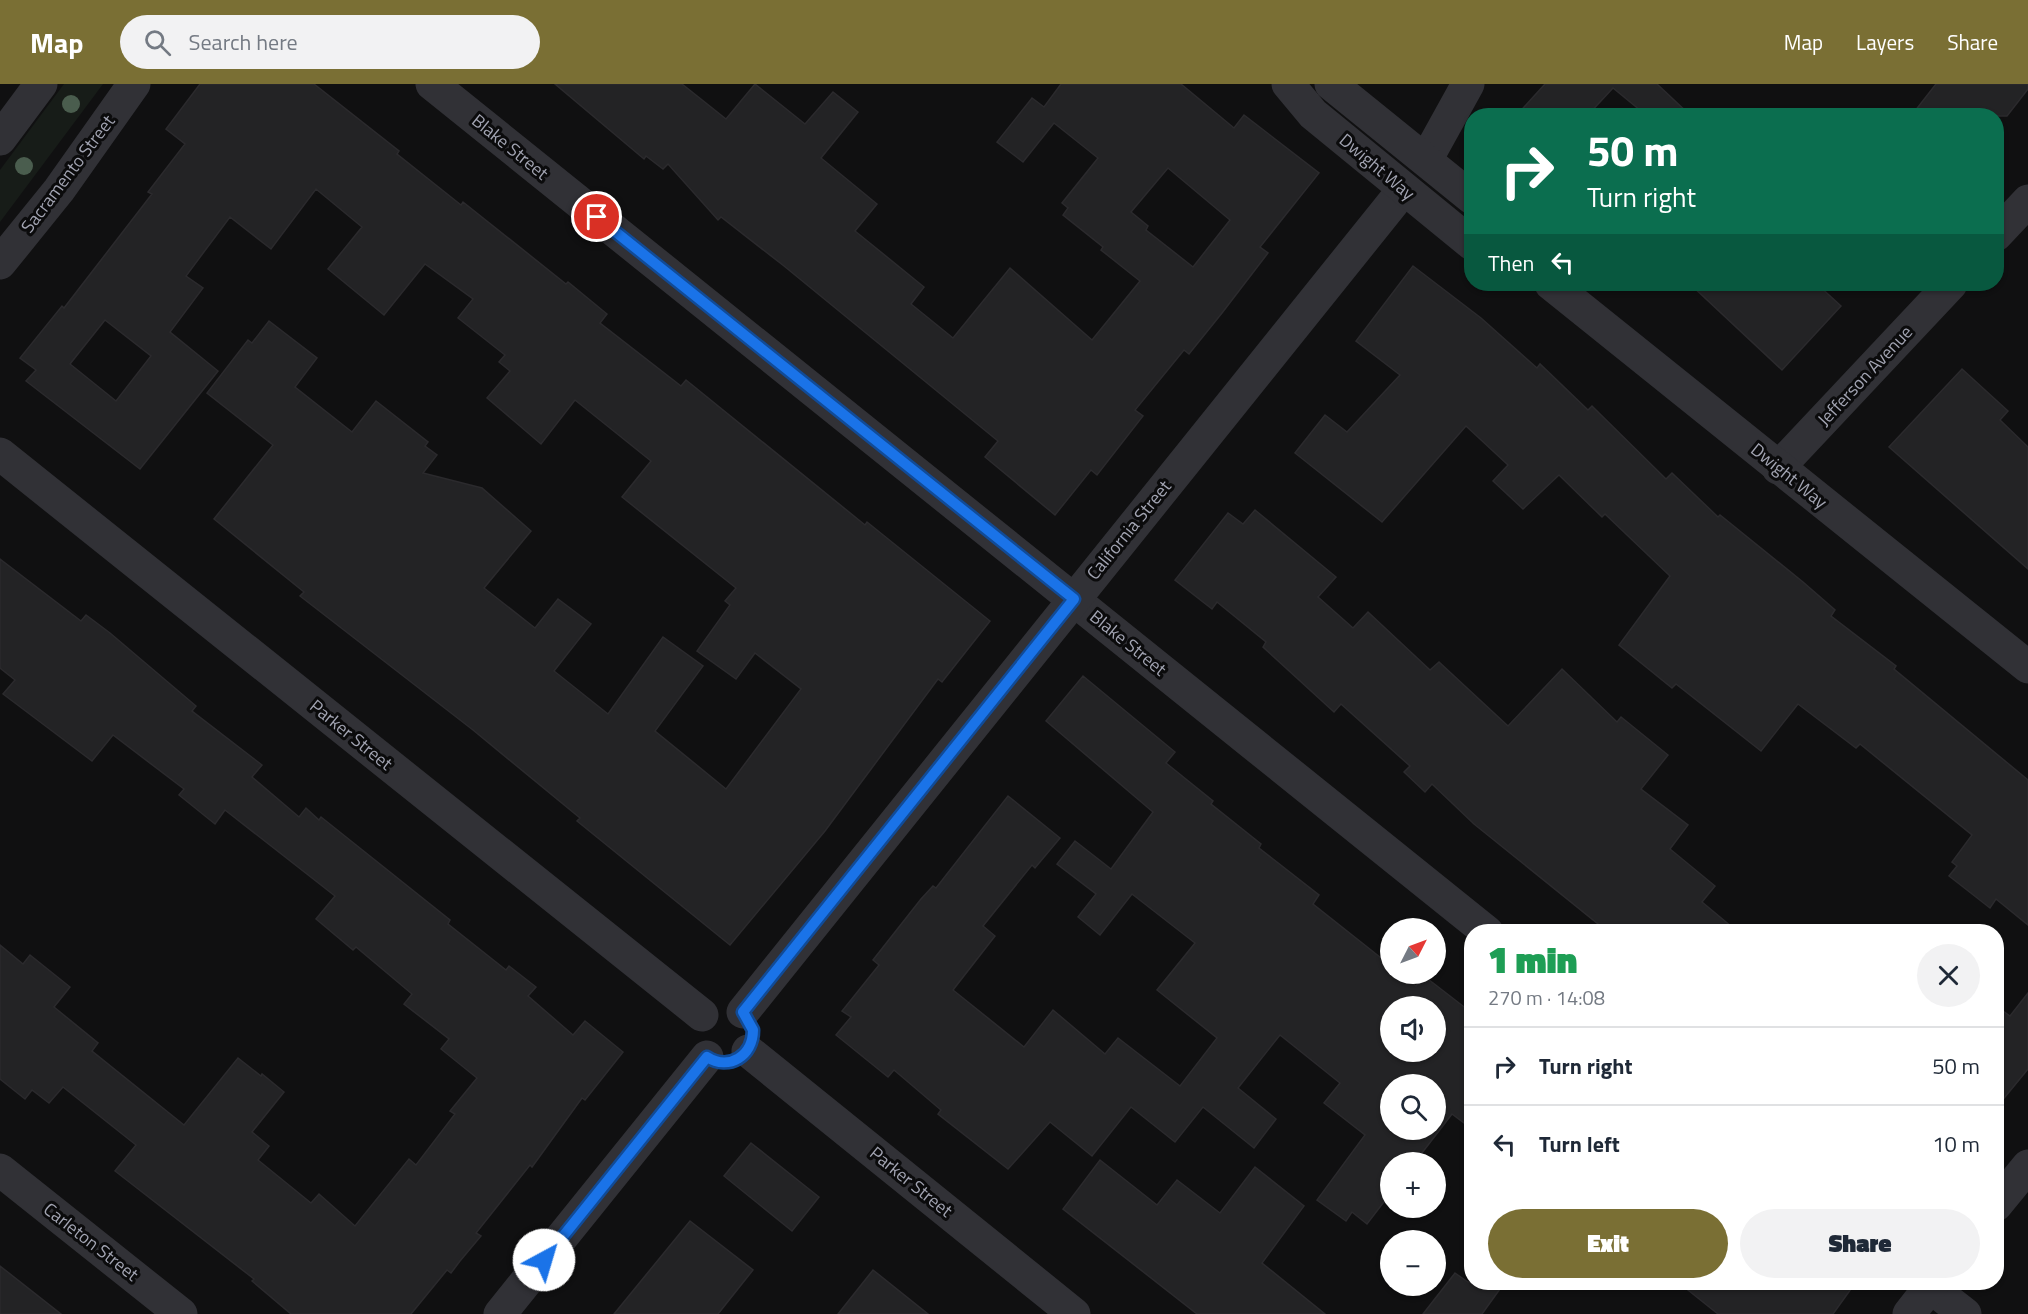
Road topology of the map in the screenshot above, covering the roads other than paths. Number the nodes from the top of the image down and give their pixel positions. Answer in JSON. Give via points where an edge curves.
{"nodes":[{"id":1,"x":41,"y":84,"type":"edge"},
{"id":2,"x":134,"y":84,"type":"edge"},
{"id":3,"x":432,"y":84,"type":"edge"},
{"id":4,"x":1288,"y":84,"type":"edge"},
{"id":5,"x":1331,"y":84,"type":"edge"},
{"id":6,"x":1468,"y":84,"type":"edge"},
{"id":7,"x":0,"y":139,"type":"edge"},
{"id":8,"x":1426,"y":160,"type":"junction"},
{"id":9,"x":1404,"y":189,"type":"junction"},
{"id":10,"x":1464,"y":191,"type":"edge"},
{"id":11,"x":2028,"y":201,"type":"edge"},
{"id":12,"x":2004,"y":226,"type":"edge"},
{"id":13,"x":1464,"y":238,"type":"edge"},
{"id":14,"x":0,"y":263,"type":"edge"},
{"id":15,"x":1560,"y":291,"type":"edge"},
{"id":16,"x":1944,"y":291,"type":"edge"},
{"id":17,"x":0,"y":454,"type":"edge"},
{"id":18,"x":1778,"y":468,"type":"junction"},
{"id":19,"x":1074,"y":599,"type":"junction"},
{"id":20,"x":2028,"y":667,"type":"edge"},
{"id":21,"x":1477,"y":924,"type":"edge"},
{"id":22,"x":743,"y":1012,"type":"junction"},
{"id":23,"x":702,"y":1015,"type":"junction"},
{"id":24,"x":748,"y":1051,"type":"junction"},
{"id":25,"x":707,"y":1057,"type":"junction"},
{"id":26,"x":2028,"y":1166,"type":"edge"},
{"id":27,"x":0,"y":1170,"type":"edge"},
{"id":28,"x":2004,"y":1195,"type":"edge"},
{"id":29,"x":1925,"y":1290,"type":"edge"},
{"id":30,"x":1936,"y":1290,"type":"edge"},
{"id":31,"x":181,"y":1314,"type":"edge"},
{"id":32,"x":500,"y":1314,"type":"edge"},
{"id":33,"x":1074,"y":1314,"type":"edge"},
{"id":34,"x":1909,"y":1314,"type":"edge"},
{"id":35,"x":1965,"y":1314,"type":"edge"}],
"edges":[{"from":1,"to":7,"type":"street"},
{"from":2,"to":14,"type":"street","name":"Sacramento Street","via":[[59,190]]},
{"from":3,"to":19,"type":"street","name":"Blake Street"},
{"from":4,"to":9,"type":"street","name":"Dwight Way","via":[[1313,114]]},
{"from":5,"to":8,"type":"street","name":"Dwight Way"},
{"from":6,"to":8,"type":"street"},
{"from":8,"to":10,"type":"street","name":"Dwight Way"},
{"from":9,"to":13,"type":"street","name":"Dwight Way"},
{"from":9,"to":19,"type":"street","name":"California Street"},
{"from":11,"to":12,"type":"street"},
{"from":15,"to":18,"type":"street","name":"Dwight Way"},
{"from":16,"to":18,"type":"street","name":"Jefferson Avenue"},
{"from":17,"to":23,"type":"street","name":"Parker Street"},
{"from":18,"to":20,"type":"street","name":"Dwight Way"},
{"from":19,"to":21,"type":"street","name":"Blake Street"},
{"from":19,"to":22,"type":"street","name":"California Street"},
{"from":22,"to":23,"type":"street","via":[[722,1005]]},
{"from":22,"to":24,"type":"street","via":[[753,1030]]},
{"from":23,"to":25,"type":"street","via":[[695,1034],[698,1047]]},
{"from":24,"to":25,"type":"street","via":[[741,1058],[724,1063]]},
{"from":24,"to":33,"type":"street","name":"Parker Street"},
{"from":25,"to":32,"type":"street"},
{"from":26,"to":28,"type":"street"},
{"from":27,"to":31,"type":"street","name":"Carleton Street"},
{"from":29,"to":34,"type":"street"},
{"from":30,"to":35,"type":"street"}]}
